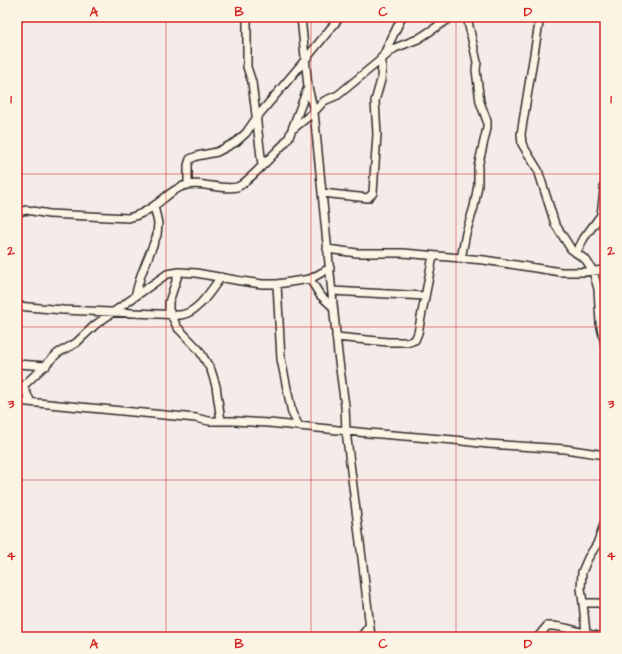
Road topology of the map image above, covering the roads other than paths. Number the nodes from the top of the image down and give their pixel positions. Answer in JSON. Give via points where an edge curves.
{"nodes":[{"id":1,"x":247,"y":17,"type":"edge"},
{"id":2,"x":301,"y":17,"type":"edge"},
{"id":3,"x":340,"y":17,"type":"edge"},
{"id":4,"x":402,"y":17,"type":"edge"},
{"id":5,"x":452,"y":17,"type":"edge"},
{"id":6,"x":467,"y":17,"type":"edge"},
{"id":7,"x":540,"y":17,"type":"edge"},
{"id":8,"x":381,"y":58,"type":"junction"},
{"id":9,"x":305,"y":60,"type":"junction"},
{"id":10,"x":308,"y":87,"type":"junction"},
{"id":11,"x":314,"y":112,"type":"junction"},
{"id":12,"x":257,"y":117,"type":"junction"},
{"id":13,"x":294,"y":128,"type":"junction"},
{"id":14,"x":262,"y":165,"type":"junction"},
{"id":15,"x":605,"y":182,"type":"edge"},
{"id":16,"x":188,"y":185,"type":"junction"},
{"id":17,"x":322,"y":194,"type":"junction"},
{"id":18,"x":154,"y":206,"type":"junction"},
{"id":19,"x":17,"y":214,"type":"edge"},
{"id":20,"x":327,"y":249,"type":"junction"},
{"id":21,"x":576,"y":253,"type":"junction"},
{"id":22,"x":433,"y":256,"type":"junction"},
{"id":23,"x":460,"y":259,"type":"junction"},
{"id":24,"x":330,"y":268,"type":"junction"},
{"id":25,"x":605,"y":270,"type":"edge"},
{"id":26,"x":593,"y":271,"type":"junction"},
{"id":27,"x":179,"y":272,"type":"junction"},
{"id":28,"x":221,"y":277,"type":"junction"},
{"id":29,"x":310,"y":279,"type":"junction"},
{"id":30,"x":277,"y":284,"type":"junction"},
{"id":31,"x":332,"y":291,"type":"junction"},
{"id":32,"x":135,"y":296,"type":"junction"},
{"id":33,"x":425,"y":296,"type":"junction"},
{"id":34,"x":17,"y":306,"type":"edge"},
{"id":35,"x":334,"y":308,"type":"junction"},
{"id":36,"x":113,"y":313,"type":"junction"},
{"id":37,"x":171,"y":314,"type":"junction"},
{"id":38,"x":336,"y":338,"type":"junction"},
{"id":39,"x":605,"y":344,"type":"edge"},
{"id":40,"x":17,"y":364,"type":"edge"},
{"id":41,"x":46,"y":366,"type":"junction"},
{"id":42,"x":23,"y":387,"type":"junction"},
{"id":43,"x":17,"y":392,"type":"edge"},
{"id":44,"x":17,"y":401,"type":"edge"},
{"id":45,"x":30,"y":402,"type":"junction"},
{"id":46,"x":221,"y":421,"type":"junction"},
{"id":47,"x":299,"y":426,"type":"junction"},
{"id":48,"x":346,"y":431,"type":"junction"},
{"id":49,"x":605,"y":455,"type":"edge"},
{"id":50,"x":605,"y":522,"type":"edge"},
{"id":51,"x":583,"y":604,"type":"junction"},
{"id":52,"x":605,"y":604,"type":"edge"},
{"id":53,"x":369,"y":626,"type":"junction"},
{"id":54,"x":585,"y":635,"type":"edge"},
{"id":55,"x":361,"y":637,"type":"edge"},
{"id":56,"x":371,"y":637,"type":"edge"},
{"id":57,"x":538,"y":637,"type":"edge"},
{"id":58,"x":605,"y":637,"type":"edge"}],
"edges":[{"from":1,"to":12,"type":"street","via":[[247,67]]},
{"from":2,"to":9,"type":"street"},
{"from":3,"to":9,"type":"street"},
{"from":4,"to":8,"type":"street"},
{"from":5,"to":8,"type":"street","via":[[418,39],[395,48]]},
{"from":6,"to":23,"type":"street","via":[[477,62],[480,102],[487,128],[478,167],[474,207]]},
{"from":7,"to":21,"type":"street","via":[[521,134],[522,144],[538,170],[555,224]]},
{"from":8,"to":11,"type":"street","via":[[338,95],[324,100]]},
{"from":8,"to":17,"type":"street","via":[[381,80],[375,101],[377,134],[373,193],[368,198]]},
{"from":9,"to":10,"type":"street"},
{"from":9,"to":12,"type":"street"},
{"from":10,"to":11,"type":"street"},
{"from":10,"to":13,"type":"street"},
{"from":11,"to":13,"type":"street"},
{"from":11,"to":17,"type":"street"},
{"from":12,"to":14,"type":"street"},
{"from":12,"to":16,"type":"street","via":[[236,142],[217,152],[190,159]]},
{"from":13,"to":14,"type":"street","via":[[284,144]]},
{"from":14,"to":16,"type":"street","via":[[238,187]]},
{"from":15,"to":21,"type":"street","via":[[601,214]]},
{"from":16,"to":18,"type":"street"},
{"from":17,"to":20,"type":"street"},
{"from":18,"to":19,"type":"street","via":[[128,218],[49,214],[27,210]]},
{"from":18,"to":32,"type":"street","via":[[158,223],[157,234]]},
{"from":20,"to":22,"type":"street","via":[[357,253]]},
{"from":20,"to":24,"type":"street"},
{"from":21,"to":26,"type":"street","via":[[586,260]]},
{"from":22,"to":23,"type":"street"},
{"from":22,"to":33,"type":"street"},
{"from":23,"to":26,"type":"street","via":[[484,260],[561,272]]},
{"from":24,"to":29,"type":"street"},
{"from":24,"to":31,"type":"street"},
{"from":25,"to":26,"type":"street"},
{"from":26,"to":39,"type":"street","via":[[598,289],[600,323]]},
{"from":27,"to":28,"type":"street"},
{"from":27,"to":32,"type":"street","via":[[168,274]]},
{"from":27,"to":37,"type":"street","via":[[169,302]]},
{"from":28,"to":30,"type":"street","via":[[241,282]]},
{"from":28,"to":37,"type":"street","via":[[206,298],[190,312],[181,315]]},
{"from":29,"to":30,"type":"street"},
{"from":29,"to":35,"type":"street","via":[[320,295]]},
{"from":30,"to":47,"type":"street","via":[[281,358],[292,413]]},
{"from":31,"to":33,"type":"street"},
{"from":31,"to":35,"type":"street"},
{"from":32,"to":36,"type":"street"},
{"from":33,"to":38,"type":"street","via":[[418,333],[414,340],[388,342]]},
{"from":34,"to":36,"type":"street"},
{"from":35,"to":38,"type":"street"},
{"from":36,"to":37,"type":"street"},
{"from":36,"to":41,"type":"street","via":[[91,328],[76,343],[58,353]]},
{"from":37,"to":46,"type":"street","via":[[181,332],[199,350],[211,370]]},
{"from":38,"to":48,"type":"street"},
{"from":40,"to":41,"type":"street"},
{"from":41,"to":42,"type":"street"},
{"from":42,"to":43,"type":"street"},
{"from":42,"to":45,"type":"street"},
{"from":44,"to":45,"type":"street"},
{"from":45,"to":46,"type":"street"},
{"from":46,"to":47,"type":"street"},
{"from":47,"to":48,"type":"street"},
{"from":48,"to":49,"type":"street","via":[[565,449]]},
{"from":48,"to":53,"type":"street"},
{"from":50,"to":51,"type":"street","via":[[582,572]]},
{"from":51,"to":52,"type":"street"},
{"from":51,"to":54,"type":"street"},
{"from":53,"to":55,"type":"street"},
{"from":53,"to":56,"type":"street"},
{"from":54,"to":57,"type":"street","via":[[566,627],[547,626]]},
{"from":54,"to":58,"type":"street"}]}
